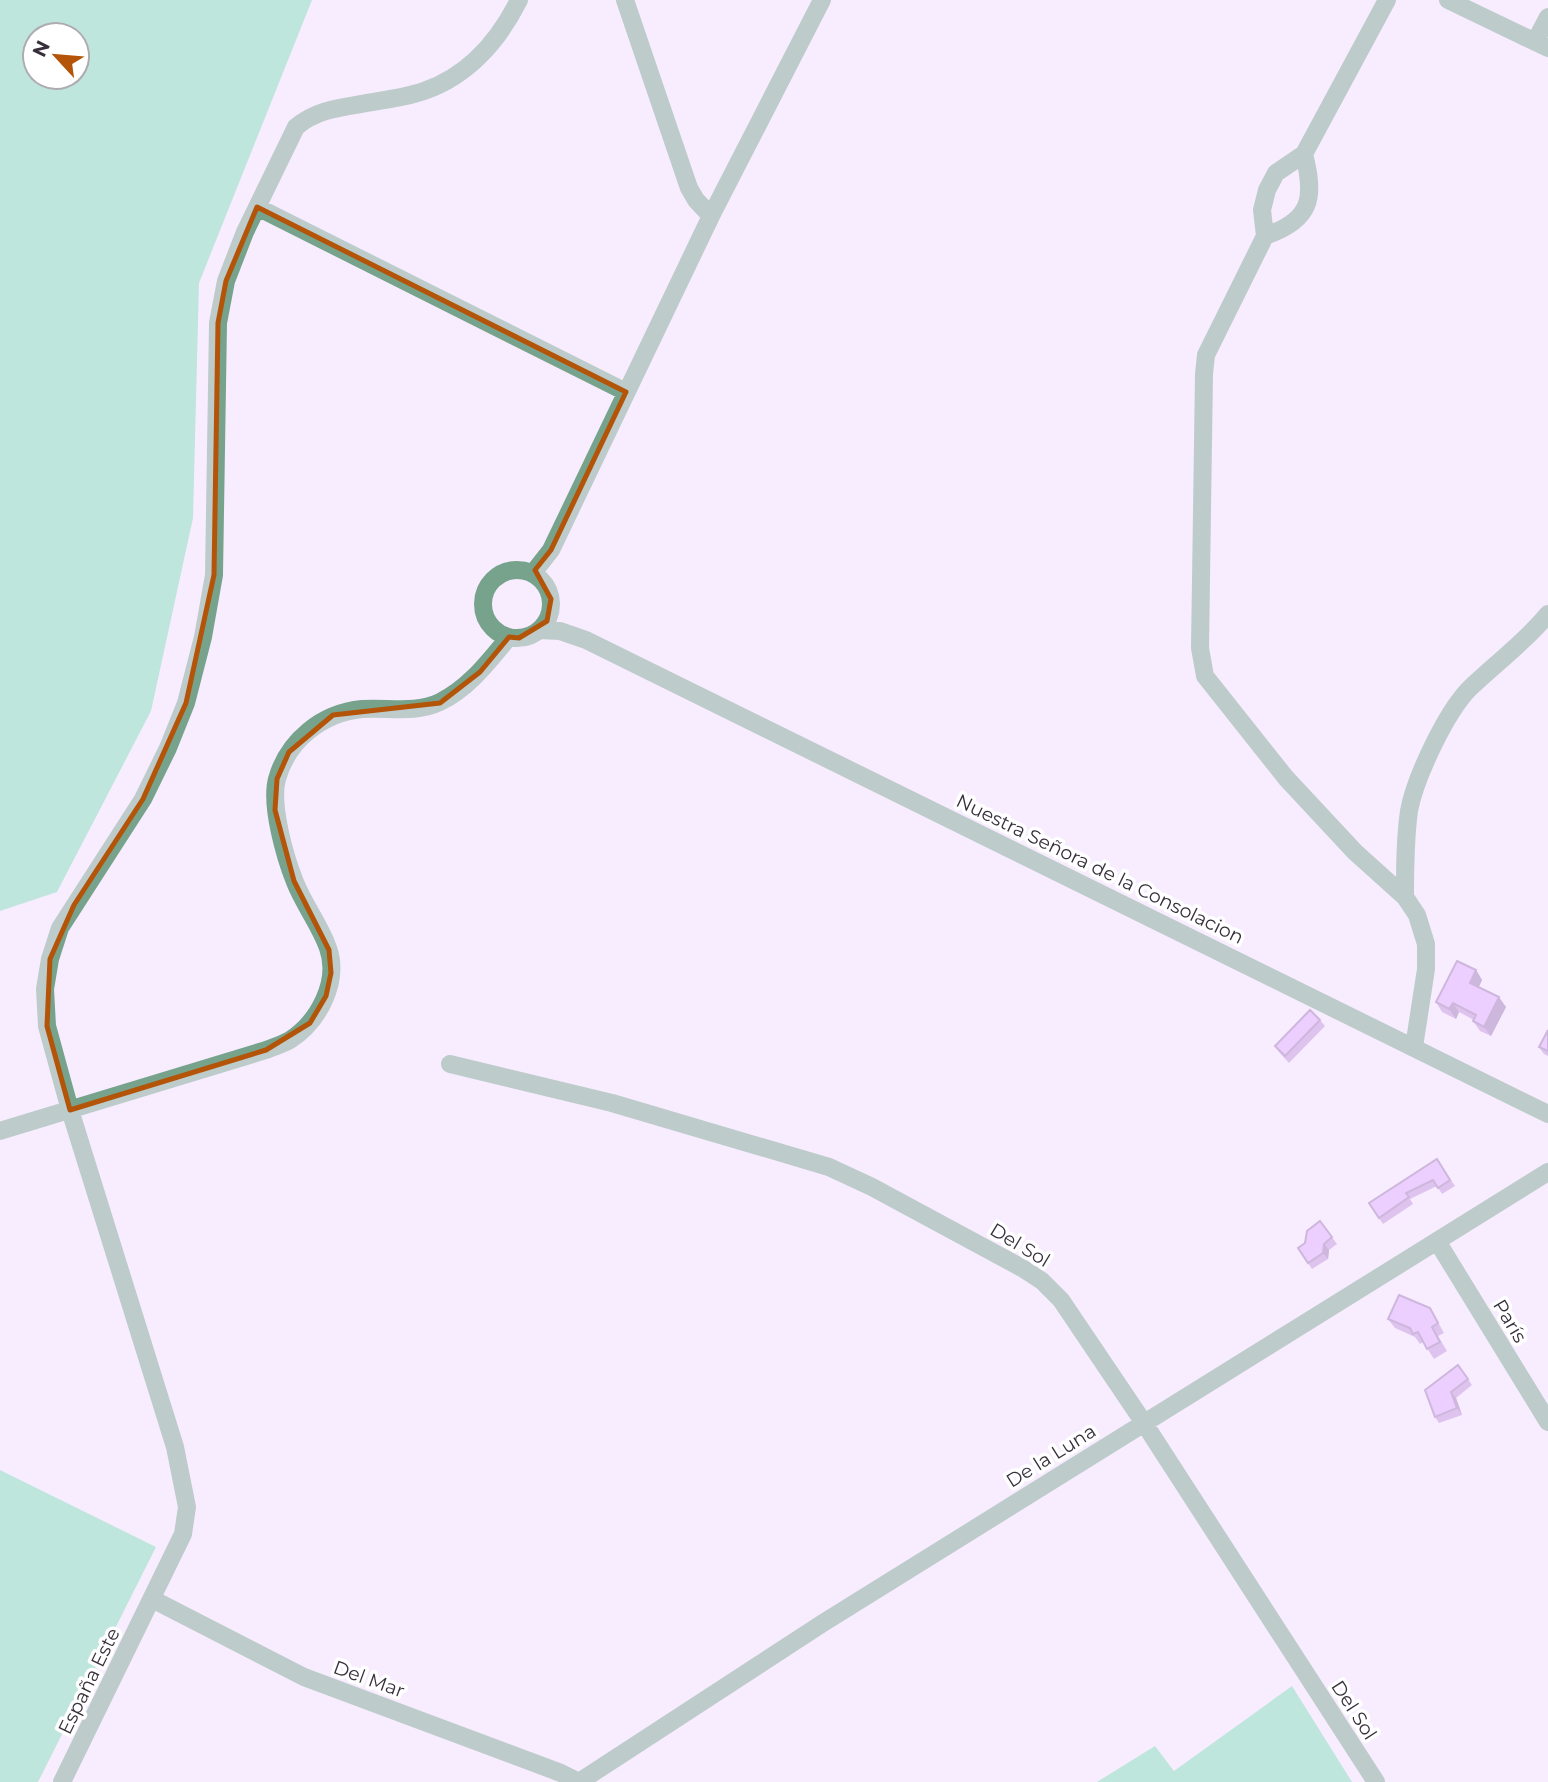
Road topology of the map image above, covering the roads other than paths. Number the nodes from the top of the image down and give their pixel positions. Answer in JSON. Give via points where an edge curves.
{"nodes":[{"id":1,"x":519,"y":0,"type":"edge"},
{"id":2,"x":625,"y":0,"type":"edge"},
{"id":3,"x":822,"y":0,"type":"edge"},
{"id":4,"x":1387,"y":0,"type":"edge"},
{"id":5,"x":1448,"y":0,"type":"edge"},
{"id":6,"x":1548,"y":17,"type":"edge"},
{"id":7,"x":1542,"y":45,"type":"edge"},
{"id":8,"x":1304,"y":154,"type":"junction"},
{"id":9,"x":257,"y":207,"type":"junction"},
{"id":10,"x":711,"y":216,"type":"junction"},
{"id":11,"x":1265,"y":236,"type":"junction"},
{"id":12,"x":626,"y":392,"type":"junction"},
{"id":13,"x":533,"y":573,"type":"junction"},
{"id":14,"x":551,"y":610,"type":"junction"},
{"id":15,"x":1548,"y":614,"type":"edge"},
{"id":16,"x":539,"y":630,"type":"junction"},
{"id":17,"x":509,"y":637,"type":"junction"},
{"id":18,"x":586,"y":640,"type":"junction"},
{"id":19,"x":1405,"y":897,"type":"junction"},
{"id":20,"x":1414,"y":1047,"type":"junction"},
{"id":21,"x":450,"y":1064,"type":"dead end"},
{"id":22,"x":70,"y":1110,"type":"junction"},
{"id":23,"x":1548,"y":1114,"type":"edge"},
{"id":24,"x":0,"y":1130,"type":"edge"},
{"id":25,"x":1548,"y":1172,"type":"edge"},
{"id":26,"x":1437,"y":1241,"type":"junction"},
{"id":27,"x":1548,"y":1422,"type":"edge"},
{"id":28,"x":1144,"y":1423,"type":"junction"},
{"id":29,"x":152,"y":1599,"type":"junction"},
{"id":30,"x":62,"y":1782,"type":"edge"},
{"id":31,"x":579,"y":1782,"type":"edge"},
{"id":32,"x":1376,"y":1782,"type":"edge"}],
"edges":[{"from":1,"to":9,"type":"street","name":"España Este","via":[[488,50],[451,79],[409,96],[307,118],[296,127]]},
{"from":2,"to":10,"type":"street","via":[[689,188]]},
{"from":3,"to":10,"type":"street"},
{"from":4,"to":8,"type":"street"},
{"from":5,"to":7,"type":"street"},
{"from":6,"to":7,"type":"street"},
{"from":8,"to":11,"type":"street","via":[[1276,173],[1267,190],[1262,210]]},
{"from":8,"to":11,"type":"street","via":[[1311,180],[1302,217],[1285,230]]},
{"from":9,"to":12,"type":"street"},
{"from":9,"to":22,"type":"street","name":"España Este","via":[[226,281],[218,323],[214,575],[186,703],[143,799],[60,928],[50,958],[45,989],[47,1026]]},
{"from":10,"to":12,"type":"street"},
{"from":11,"to":19,"type":"street","via":[[1206,355],[1201,666],[1286,778],[1355,852]]},
{"from":12,"to":13,"type":"street","via":[[551,550]]},
{"from":13,"to":14,"type":"street","via":[[548,589]]},
{"from":13,"to":17,"type":"street","via":[[522,569],[500,574],[485,591],[483,603],[490,624]]},
{"from":14,"to":16,"type":"street"},
{"from":14,"to":18,"type":"street"},
{"from":15,"to":19,"type":"street","via":[[1468,690],[1446,720],[1410,808]]},
{"from":16,"to":17,"type":"street"},
{"from":16,"to":18,"type":"street"},
{"from":17,"to":22,"type":"street","via":[[480,672],[440,702],[418,709],[363,709],[333,715],[305,733],[289,751],[277,779],[275,810],[294,881],[329,950],[331,973],[326,996],[310,1023],[290,1040],[266,1050]]},
{"from":18,"to":20,"type":"street","name":"Nuestra Señora de la Consolacion"},
{"from":19,"to":20,"type":"street","via":[[1417,915],[1426,944]]},
{"from":20,"to":23,"type":"street","name":"Nuestra Señora de la Consolacion"},
{"from":21,"to":28,"type":"street","name":"Del Sol","via":[[765,1146],[830,1167],[872,1187],[1042,1281],[1060,1300]]},
{"from":22,"to":24,"type":"street"},
{"from":22,"to":29,"type":"street","name":"España Este","via":[[175,1447],[187,1507],[183,1534]]},
{"from":25,"to":26,"type":"street","name":"De la Luna"},
{"from":26,"to":27,"type":"street","name":"París"},
{"from":26,"to":28,"type":"street","name":"De la Luna"},
{"from":28,"to":31,"type":"street","name":"De la Luna"},
{"from":28,"to":32,"type":"street","name":"Del Sol"},
{"from":29,"to":30,"type":"street","name":"España Este"},
{"from":29,"to":31,"type":"street","name":"Del Mar","via":[[304,1677]]}]}
